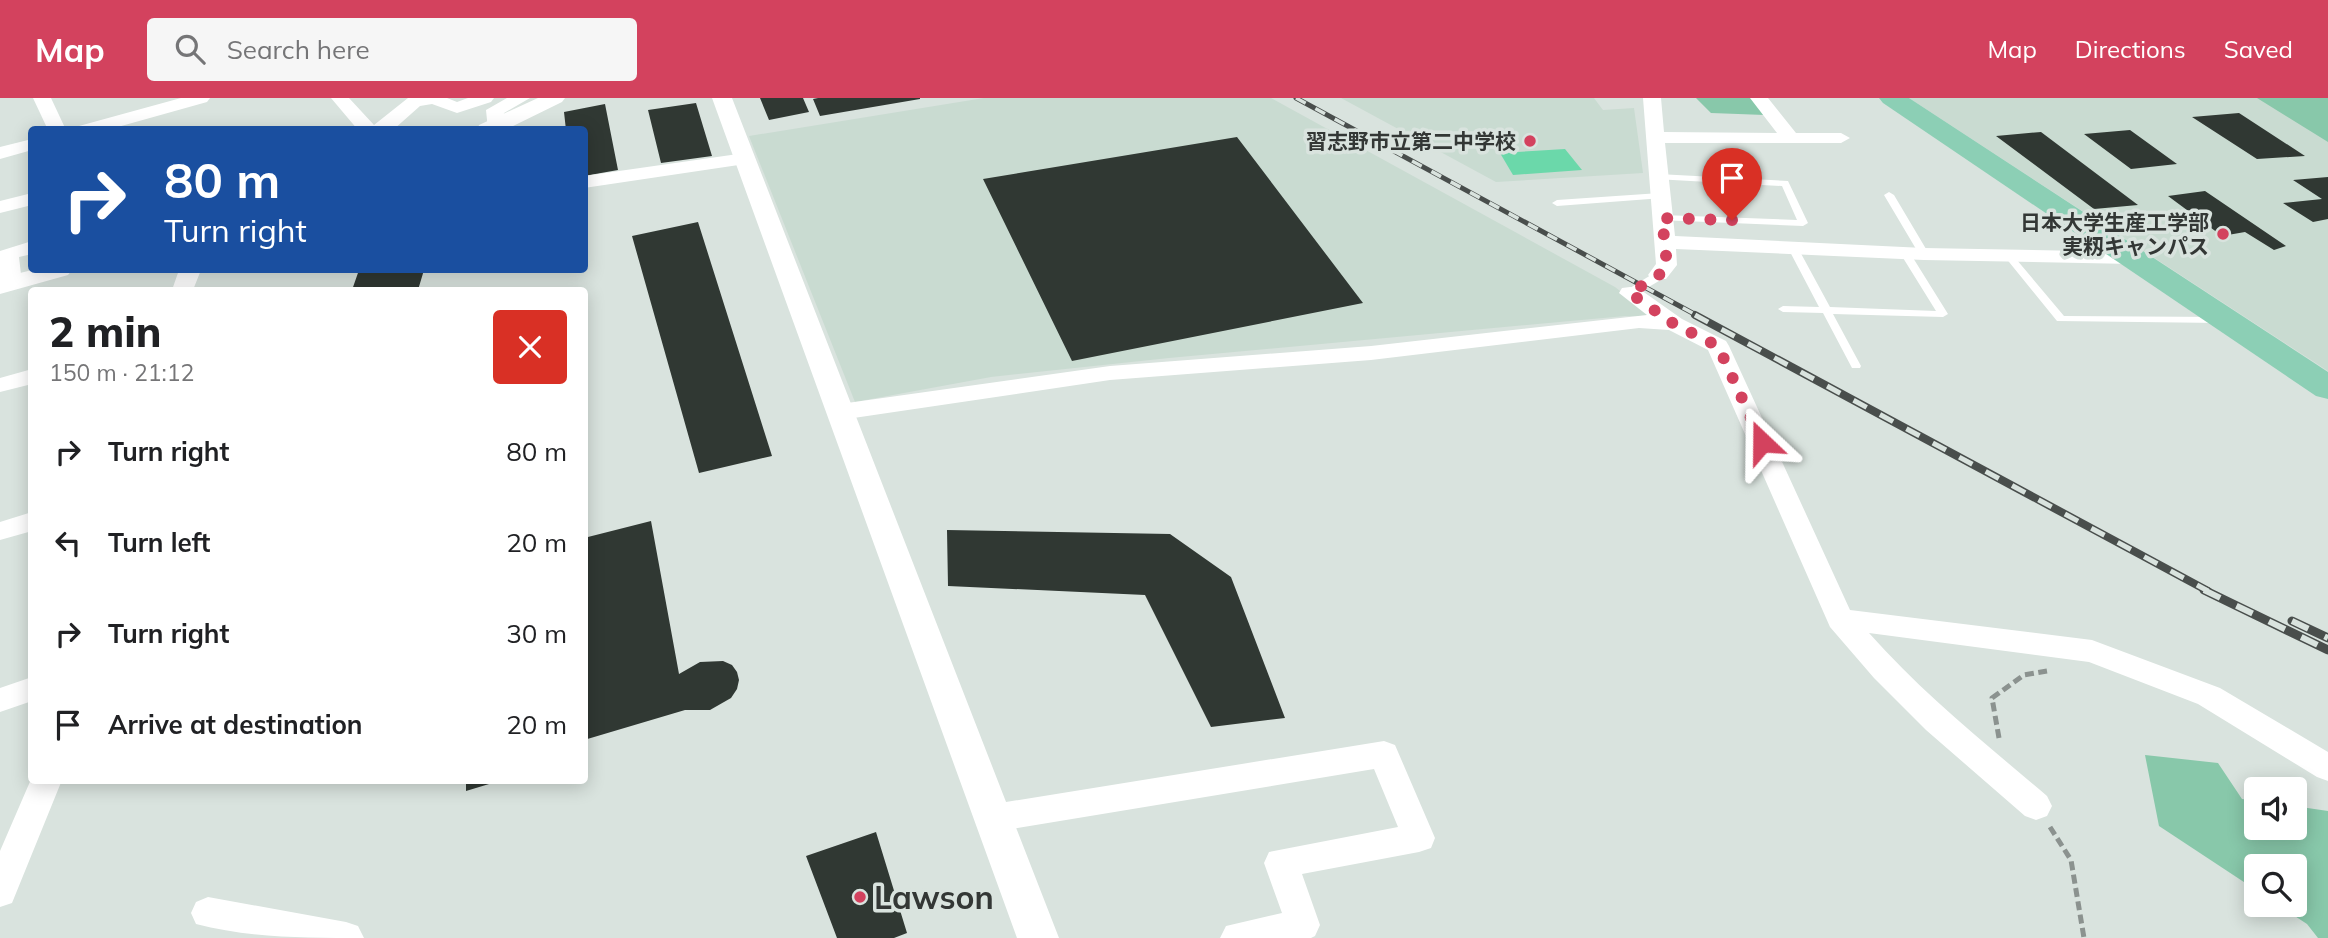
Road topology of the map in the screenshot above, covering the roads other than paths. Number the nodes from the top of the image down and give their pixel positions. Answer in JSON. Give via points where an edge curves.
{"nodes":[{"id":1,"x":42,"y":98,"type":"edge"},
{"id":2,"x":201,"y":98,"type":"edge"},
{"id":3,"x":340,"y":98,"type":"edge"},
{"id":4,"x":485,"y":98,"type":"edge"},
{"id":5,"x":521,"y":98,"type":"edge"},
{"id":6,"x":555,"y":98,"type":"edge"},
{"id":7,"x":722,"y":98,"type":"edge"},
{"id":8,"x":1652,"y":98,"type":"edge"},
{"id":9,"x":1759,"y":98,"type":"edge"},
{"id":10,"x":1892,"y":98,"type":"edge"},
{"id":11,"x":414,"y":99,"type":"edge"},
{"id":12,"x":161,"y":103,"type":"edge"},
{"id":13,"x":55,"y":126,"type":"edge"},
{"id":14,"x":96,"y":126,"type":"edge"},
{"id":15,"x":364,"y":126,"type":"edge"},
{"id":16,"x":386,"y":126,"type":"edge"},
{"id":17,"x":491,"y":126,"type":"edge"},
{"id":18,"x":495,"y":126,"type":"edge"},
{"id":19,"x":1655,"y":137,"type":"junction"},
{"id":20,"x":1842,"y":138,"type":"dead end"},
{"id":21,"x":1791,"y":139,"type":"junction"},
{"id":22,"x":28,"y":145,"type":"edge"},
{"id":23,"x":0,"y":153,"type":"edge"},
{"id":24,"x":745,"y":159,"type":"junction"},
{"id":25,"x":588,"y":181,"type":"edge"},
{"id":26,"x":1659,"y":187,"type":"junction"},
{"id":27,"x":1889,"y":195,"type":"dead end"},
{"id":28,"x":28,"y":200,"type":"edge"},
{"id":29,"x":1557,"y":202,"type":"dead end"},
{"id":30,"x":0,"y":206,"type":"edge"},
{"id":31,"x":1662,"y":218,"type":"junction"},
{"id":32,"x":1664,"y":242,"type":"junction"},
{"id":33,"x":28,"y":248,"type":"edge"},
{"id":34,"x":1793,"y":248,"type":"junction"},
{"id":35,"x":1915,"y":253,"type":"junction"},
{"id":36,"x":2008,"y":256,"type":"junction"},
{"id":37,"x":2133,"y":258,"type":"junction"},
{"id":38,"x":49,"y":273,"type":"edge"},
{"id":39,"x":1659,"y":275,"type":"joint"},
{"id":40,"x":5,"y":285,"type":"edge"},
{"id":41,"x":1630,"y":293,"type":"joint"},
{"id":42,"x":1783,"y":309,"type":"dead end"},
{"id":43,"x":1826,"y":310,"type":"junction"},
{"id":44,"x":2226,"y":320,"type":"junction"},
{"id":45,"x":1674,"y":324,"type":"junction"},
{"id":46,"x":1856,"y":366,"type":"dead end"},
{"id":47,"x":28,"y":378,"type":"edge"},
{"id":48,"x":2328,"y":388,"type":"edge"},
{"id":49,"x":2,"y":389,"type":"edge"},
{"id":50,"x":840,"y":412,"type":"junction"},
{"id":51,"x":28,"y":522,"type":"edge"},
{"id":52,"x":0,"y":531,"type":"edge"},
{"id":53,"x":1840,"y":619,"type":"junction"},
{"id":54,"x":28,"y":690,"type":"edge"},
{"id":55,"x":0,"y":700,"type":"edge"},
{"id":56,"x":2328,"y":768,"type":"edge"},
{"id":57,"x":44,"y":784,"type":"edge"},
{"id":58,"x":2036,"y":806,"type":"road end"},
{"id":59,"x":994,"y":818,"type":"junction"},
{"id":60,"x":0,"y":892,"type":"edge"},
{"id":61,"x":208,"y":913,"type":"dead end"},
{"id":62,"x":1035,"y":936,"type":"edge"},
{"id":63,"x":346,"y":938,"type":"edge"},
{"id":64,"x":1238,"y":938,"type":"edge"}],
"edges":[{"from":1,"to":13,"type":"street"},
{"from":2,"to":12,"type":"street"},
{"from":3,"to":15,"type":"street"},
{"from":4,"to":11,"type":"street","via":[[457,108],[434,99]]},
{"from":5,"to":17,"type":"street","via":[[495,110]]},
{"from":6,"to":18,"type":"street"},
{"from":7,"to":24,"type":"street"},
{"from":8,"to":19,"type":"street"},
{"from":9,"to":21,"type":"street"},
{"from":10,"to":37,"type":"main road"},
{"from":11,"to":16,"type":"street"},
{"from":12,"to":14,"type":"street"},
{"from":19,"to":21,"type":"street"},
{"from":19,"to":26,"type":"street"},
{"from":20,"to":21,"type":"street"},
{"from":22,"to":23,"type":"street"},
{"from":24,"to":25,"type":"street"},
{"from":24,"to":50,"type":"street"},
{"from":26,"to":29,"type":"lane"},
{"from":26,"to":31,"type":"street"},
{"from":26,"to":31,"type":"lane","via":[[1785,183],[1803,223]]},
{"from":27,"to":35,"type":"lane"},
{"from":28,"to":30,"type":"street"},
{"from":31,"to":32,"type":"street"},
{"from":32,"to":34,"type":"street"},
{"from":32,"to":39,"type":"street","via":[[1667,265]]},
{"from":33,"to":40,"type":"street","via":[[8,254]]},
{"from":34,"to":35,"type":"street"},
{"from":34,"to":43,"type":"lane"},
{"from":35,"to":36,"type":"street"},
{"from":35,"to":43,"type":"lane","via":[[1943,314]]},
{"from":36,"to":37,"type":"street"},
{"from":36,"to":44,"type":"lane","via":[[2061,319]]},
{"from":37,"to":44,"type":"main road"},
{"from":38,"to":40,"type":"street"},
{"from":39,"to":41,"type":"street"},
{"from":41,"to":45,"type":"street"},
{"from":42,"to":43,"type":"lane"},
{"from":43,"to":46,"type":"lane"},
{"from":44,"to":48,"type":"main road"},
{"from":45,"to":50,"type":"street","via":[[1639,321],[1371,354],[1110,373]]},
{"from":45,"to":53,"type":"street","via":[[1718,346]]},
{"from":47,"to":49,"type":"street"},
{"from":50,"to":59,"type":"street"},
{"from":51,"to":52,"type":"street"},
{"from":53,"to":56,"type":"street","via":[[2092,651],[2209,696]]},
{"from":53,"to":58,"type":"street","via":[[1937,721]]},
{"from":54,"to":55,"type":"street"},
{"from":57,"to":60,"type":"street"},
{"from":59,"to":62,"type":"street"},
{"from":59,"to":64,"type":"street","via":[[1384,754],[1419,838],[1281,863],[1303,925]]},
{"from":61,"to":63,"type":"street"}]}
